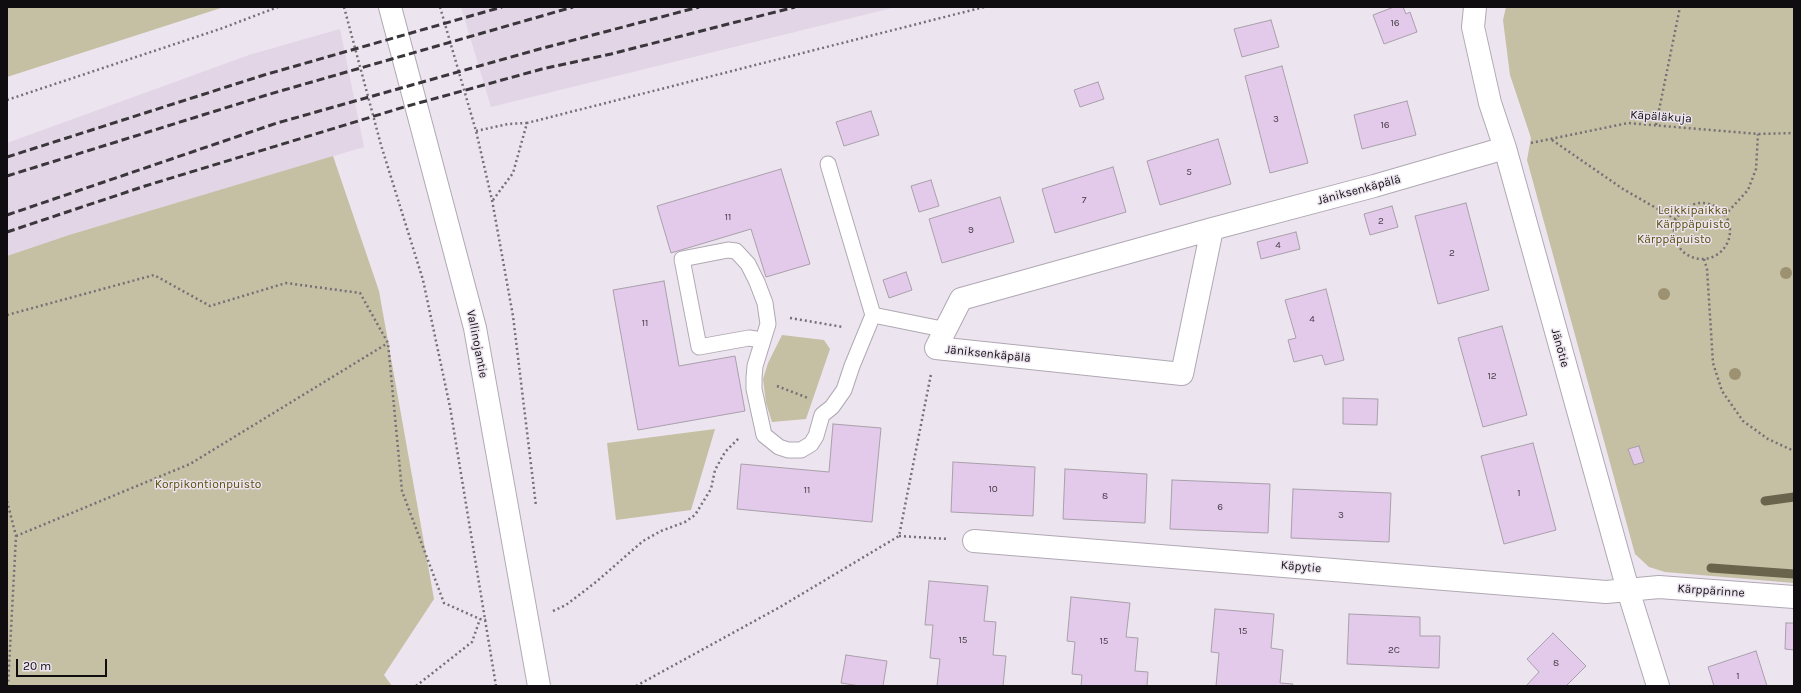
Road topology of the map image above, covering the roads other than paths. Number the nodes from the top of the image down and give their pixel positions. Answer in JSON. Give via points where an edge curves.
{"nodes":[{"id":1,"x":390,"y":7,"type":"edge"},
{"id":2,"x":1475,"y":7,"type":"edge"},
{"id":3,"x":1505,"y":148,"type":"junction"},
{"id":4,"x":828,"y":164,"type":"dead end"},
{"id":5,"x":1212,"y":229,"type":"junction"},
{"id":6,"x":873,"y":315,"type":"junction"},
{"id":7,"x":941,"y":339,"type":"junction"},
{"id":8,"x":762,"y":340,"type":"junction"},
{"id":9,"x":974,"y":541,"type":"road end"},
{"id":10,"x":1628,"y":590,"type":"junction"},
{"id":11,"x":1794,"y":597,"type":"edge"},
{"id":12,"x":539,"y":686,"type":"edge"},
{"id":13,"x":1658,"y":686,"type":"edge"}],
"edges":[{"from":1,"to":12,"type":"street","name":"Vallinojantie","via":[[475,328]]},
{"from":2,"to":3,"type":"street","name":"Jänötie","via":[[1473,27],[1490,104]]},
{"from":3,"to":5,"type":"street","name":"Jäniksenkäpälä"},
{"from":3,"to":10,"type":"street","name":"Jänötie"},
{"from":4,"to":6,"type":"lane"},
{"from":5,"to":7,"type":"street","name":"Jäniksenkäpälä","via":[[961,299]]},
{"from":5,"to":7,"type":"street","name":"Jäniksenkäpälä","via":[[1182,374]]},
{"from":6,"to":7,"type":"lane"},
{"from":6,"to":8,"type":"lane","via":[[844,390],[832,407],[822,415],[811,444],[801,450],[778,447],[764,435],[754,389],[755,366]]},
{"from":8,"to":8,"type":"lane","via":[[768,324],[764,304],[748,264],[736,251],[717,251],[682,259],[699,347],[749,338]]},
{"from":9,"to":10,"type":"street","name":"Käpytie","via":[[1606,592]]},
{"from":10,"to":11,"type":"street","name":"Kärppärinne","via":[[1659,587]]},
{"from":10,"to":13,"type":"street","name":"Jänötie"}]}
